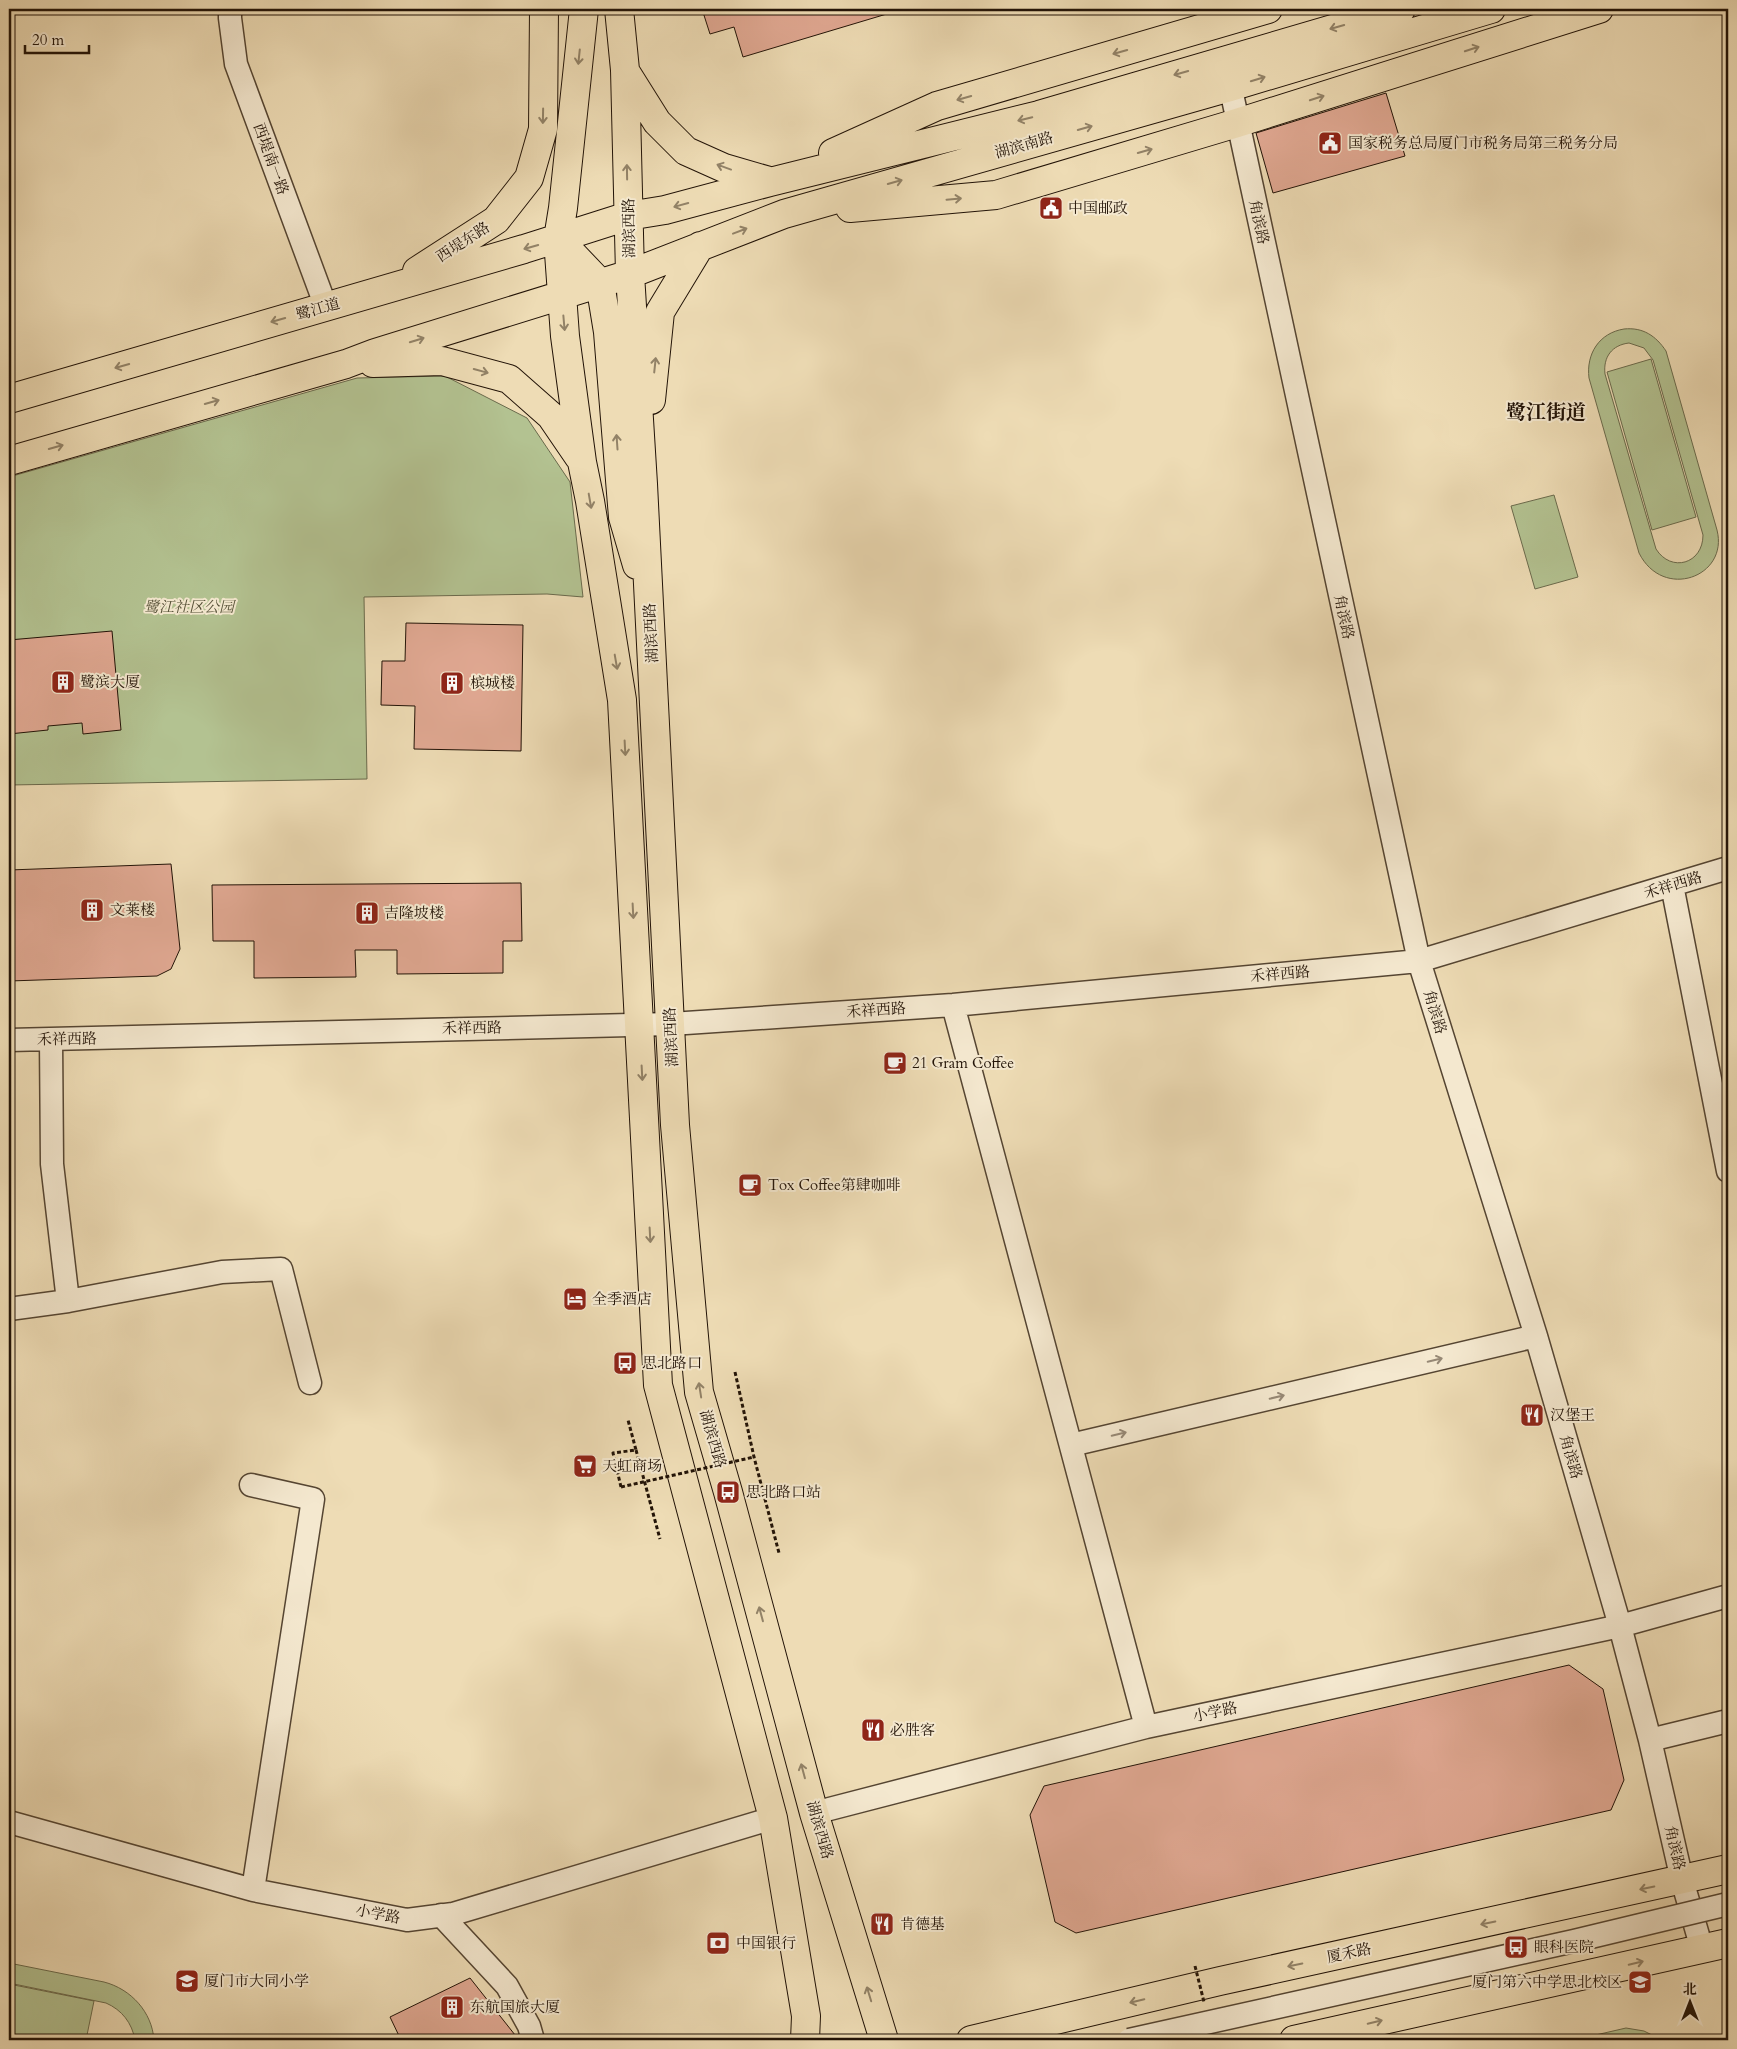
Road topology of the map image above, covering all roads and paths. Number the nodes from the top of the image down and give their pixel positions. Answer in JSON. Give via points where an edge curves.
{"nodes":[{"id":1,"x":230,"y":9,"type":"edge"},
{"id":2,"x":584,"y":9,"type":"edge"},
{"id":3,"x":619,"y":9,"type":"edge"},
{"id":4,"x":1268,"y":9,"type":"edge"},
{"id":5,"x":1401,"y":9,"type":"edge"},
{"id":6,"x":1492,"y":9,"type":"edge"},
{"id":7,"x":1599,"y":9,"type":"edge"},
{"id":8,"x":545,"y":17,"type":"edge"},
{"id":9,"x":1224,"y":61,"type":"junction"},
{"id":10,"x":625,"y":70,"type":"junction"},
{"id":11,"x":1230,"y":87,"type":"junction"},
{"id":12,"x":1238,"y":123,"type":"junction"},
{"id":13,"x":770,"y":182,"type":"junction"},
{"id":14,"x":784,"y":214,"type":"junction"},
{"id":15,"x":628,"y":216,"type":"junction"},
{"id":16,"x":558,"y":239,"type":"junction"},
{"id":17,"x":700,"y":246,"type":"junction"},
{"id":18,"x":630,"y":274,"type":"junction"},
{"id":19,"x":600,"y":283,"type":"junction"},
{"id":20,"x":392,"y":287,"type":"junction"},
{"id":21,"x":562,"y":295,"type":"junction"},
{"id":22,"x":326,"y":306,"type":"junction"},
{"id":23,"x":346,"y":364,"type":"junction"},
{"id":24,"x":9,"y":399,"type":"edge"},
{"id":25,"x":9,"y":461,"type":"edge"},
{"id":26,"x":582,"y":462,"type":"junction"},
{"id":27,"x":643,"y":484,"type":"junction"},
{"id":28,"x":650,"y":609,"type":"junction"},
{"id":29,"x":1728,"y":868,"type":"edge"},
{"id":30,"x":1672,"y":885,"type":"junction"},
{"id":31,"x":1419,"y":961,"type":"junction"},
{"id":32,"x":952,"y":1005,"type":"junction"},
{"id":33,"x":639,"y":1024,"type":"junction"},
{"id":34,"x":670,"y":1024,"type":"junction"},
{"id":35,"x":51,"y":1039,"type":"junction"},
{"id":36,"x":9,"y":1040,"type":"edge"},
{"id":37,"x":1728,"y":1171,"type":"edge"},
{"id":38,"x":68,"y":1301,"type":"junction"},
{"id":39,"x":9,"y":1309,"type":"edge"},
{"id":40,"x":1536,"y":1336,"type":"junction"},
{"id":41,"x":735,"y":1372,"type":"dead end"},
{"id":42,"x":310,"y":1382,"type":"dead end"},
{"id":43,"x":628,"y":1420,"type":"dead end"},
{"id":44,"x":1071,"y":1445,"type":"junction"},
{"id":45,"x":636,"y":1450,"type":"junction"},
{"id":46,"x":754,"y":1457,"type":"junction"},
{"id":47,"x":251,"y":1485,"type":"dead end"},
{"id":48,"x":660,"y":1539,"type":"dead end"},
{"id":49,"x":778,"y":1553,"type":"dead end"},
{"id":50,"x":1728,"y":1596,"type":"edge"},
{"id":51,"x":1620,"y":1626,"type":"junction"},
{"id":52,"x":1728,"y":1722,"type":"edge"},
{"id":53,"x":1146,"y":1727,"type":"junction"},
{"id":54,"x":1650,"y":1740,"type":"junction"},
{"id":55,"x":814,"y":1813,"type":"junction"},
{"id":56,"x":773,"y":1818,"type":"junction"},
{"id":57,"x":9,"y":1822,"type":"edge"},
{"id":58,"x":1728,"y":1869,"type":"edge"},
{"id":59,"x":1682,"y":1880,"type":"junction"},
{"id":60,"x":253,"y":1890,"type":"junction"},
{"id":61,"x":1728,"y":1904,"type":"edge"},
{"id":62,"x":441,"y":1916,"type":"junction"},
{"id":63,"x":1728,"y":1943,"type":"edge"},
{"id":64,"x":1702,"y":1949,"type":"junction"},
{"id":65,"x":533,"y":2040,"type":"edge"},
{"id":66,"x":805,"y":2040,"type":"edge"},
{"id":67,"x":884,"y":2040,"type":"edge"},
{"id":68,"x":971,"y":2040,"type":"edge"},
{"id":69,"x":1130,"y":2040,"type":"edge"},
{"id":70,"x":1294,"y":2040,"type":"edge"}],
"edges":[{"from":1,"to":22,"type":"street","name":"西堤南一路","via":[[236,64]]},
{"from":2,"to":16,"type":"main road","name":"湖滨西路","one_way":true},
{"from":3,"to":10,"type":"main road","name":"湖滨西路"},
{"from":4,"to":13,"type":"main road","one_way":true,"via":[[938,106]]},
{"from":5,"to":9,"type":"main road","name":"湖滨南路","one_way":true},
{"from":11,"to":6,"type":"main road","name":"湖滨南路","one_way":true},
{"from":12,"to":7,"type":"main road","one_way":true},
{"from":8,"to":20,"type":"main road","name":"西堤东路","one_way":true,"via":[[543,129],[528,178],[496,220]]},
{"from":9,"to":11,"type":"street","name":"角滨路"},
{"from":9,"to":13,"type":"main road","name":"湖滨南路","one_way":true,"via":[[1039,115]]},
{"from":13,"to":10,"type":"main road","one_way":true,"via":[[724,168],[686,151],[657,122]]},
{"from":15,"to":10,"type":"main road","name":"湖滨西路","one_way":true},
{"from":11,"to":12,"type":"street","name":"角滨路"},
{"from":14,"to":11,"type":"main road","name":"湖滨南路","one_way":true},
{"from":14,"to":12,"type":"main road","one_way":true,"via":[[996,195]]},
{"from":12,"to":31,"type":"street","name":"角滨路"},
{"from":13,"to":15,"type":"main road","name":"湖滨南路","one_way":true,"via":[[665,210]]},
{"from":17,"to":14,"type":"main road","name":"湖滨南路","one_way":true},
{"from":15,"to":16,"type":"main road","name":"鹭江道"},
{"from":15,"to":18,"type":"main road","name":"湖滨西路"},
{"from":16,"to":19,"type":"main road"},
{"from":16,"to":20,"type":"main road","name":"鹭江道","one_way":true},
{"from":16,"to":21,"type":"main road","name":"湖滨西路"},
{"from":17,"to":18,"type":"main road","name":"湖滨南路"},
{"from":27,"to":17,"type":"main road","one_way":true,"via":[[660,312]]},
{"from":18,"to":19,"type":"main road","name":"湖滨南路"},
{"from":18,"to":27,"type":"main road","name":"湖滨西路"},
{"from":19,"to":21,"type":"main road","name":"湖滨南路"},
{"from":28,"to":19,"type":"main road","one_way":true,"via":[[623,517],[608,332]]},
{"from":20,"to":22,"type":"main road","name":"鹭江道"},
{"from":23,"to":21,"type":"main road","one_way":true},
{"from":21,"to":26,"type":"main road","name":"湖滨西路","one_way":true},
{"from":22,"to":24,"type":"main road","name":"鹭江道","one_way":true},
{"from":25,"to":23,"type":"main road","one_way":true},
{"from":23,"to":26,"type":"main road","one_way":true,"via":[[442,361],[509,379],[551,416]]},
{"from":26,"to":33,"type":"main road","name":"湖滨西路","one_way":true,"via":[[622,700]]},
{"from":27,"to":28,"type":"main road","name":"湖滨西路"},
{"from":28,"to":34,"type":"main road","name":"湖滨西路"},
{"from":29,"to":30,"type":"street","name":"禾祥西路"},
{"from":30,"to":31,"type":"street","name":"禾祥西路"},
{"from":30,"to":37,"type":"street"},
{"from":31,"to":32,"type":"street","name":"禾祥西路"},
{"from":31,"to":40,"type":"street","name":"角滨路"},
{"from":32,"to":34,"type":"street","name":"禾祥西路"},
{"from":32,"to":44,"type":"street"},
{"from":33,"to":34,"type":"street","name":"禾祥西路"},
{"from":33,"to":35,"type":"street","name":"禾祥西路"},
{"from":33,"to":56,"type":"main road","name":"湖滨西路","one_way":true,"via":[[658,1385]]},
{"from":55,"to":34,"type":"main road","name":"湖滨西路","one_way":true,"via":[[699,1392],[675,1125]]},
{"from":35,"to":36,"type":"street","name":"禾祥西路"},
{"from":35,"to":38,"type":"street","via":[[52,1164]]},
{"from":38,"to":39,"type":"street"},
{"from":38,"to":42,"type":"street","via":[[222,1272],[281,1269]]},
{"from":44,"to":40,"type":"street","one_way":true},
{"from":40,"to":51,"type":"street","name":"角滨路"},
{"from":41,"to":46,"type":"path"},
{"from":43,"to":45,"type":"path"},
{"from":44,"to":53,"type":"street"},
{"from":45,"to":46,"type":"path","bridge":true,"via":[[614,1453],[621,1486]]},
{"from":45,"to":48,"type":"path"},
{"from":46,"to":49,"type":"path"},
{"from":47,"to":60,"type":"street","via":[[312,1499]]},
{"from":50,"to":51,"type":"street","name":"小学路"},
{"from":51,"to":53,"type":"street","name":"小学路"},
{"from":51,"to":54,"type":"street","name":"角滨路"},
{"from":52,"to":54,"type":"street"},
{"from":53,"to":55,"type":"street","name":"小学路"},
{"from":54,"to":59,"type":"street","name":"角滨路"},
{"from":67,"to":55,"type":"main road","name":"湖滨西路","one_way":true},
{"from":56,"to":62,"type":"street","name":"小学路"},
{"from":56,"to":66,"type":"main road","name":"湖滨西路","via":[[806,2016]]},
{"from":57,"to":60,"type":"street","name":"小学路"},
{"from":58,"to":59,"type":"main road","name":"厦禾路"},
{"from":59,"to":64,"type":"street","name":"角滨路"},
{"from":59,"to":68,"type":"main road","name":"厦禾路","one_way":true,"via":[[1220,1981]]},
{"from":60,"to":62,"type":"street","name":"小学路","via":[[407,1920]]},
{"from":61,"to":69,"type":"street","bridge":true},
{"from":62,"to":65,"type":"street","via":[[507,1986]]},
{"from":63,"to":64,"type":"main road"},
{"from":70,"to":64,"type":"main road","one_way":true}]}
